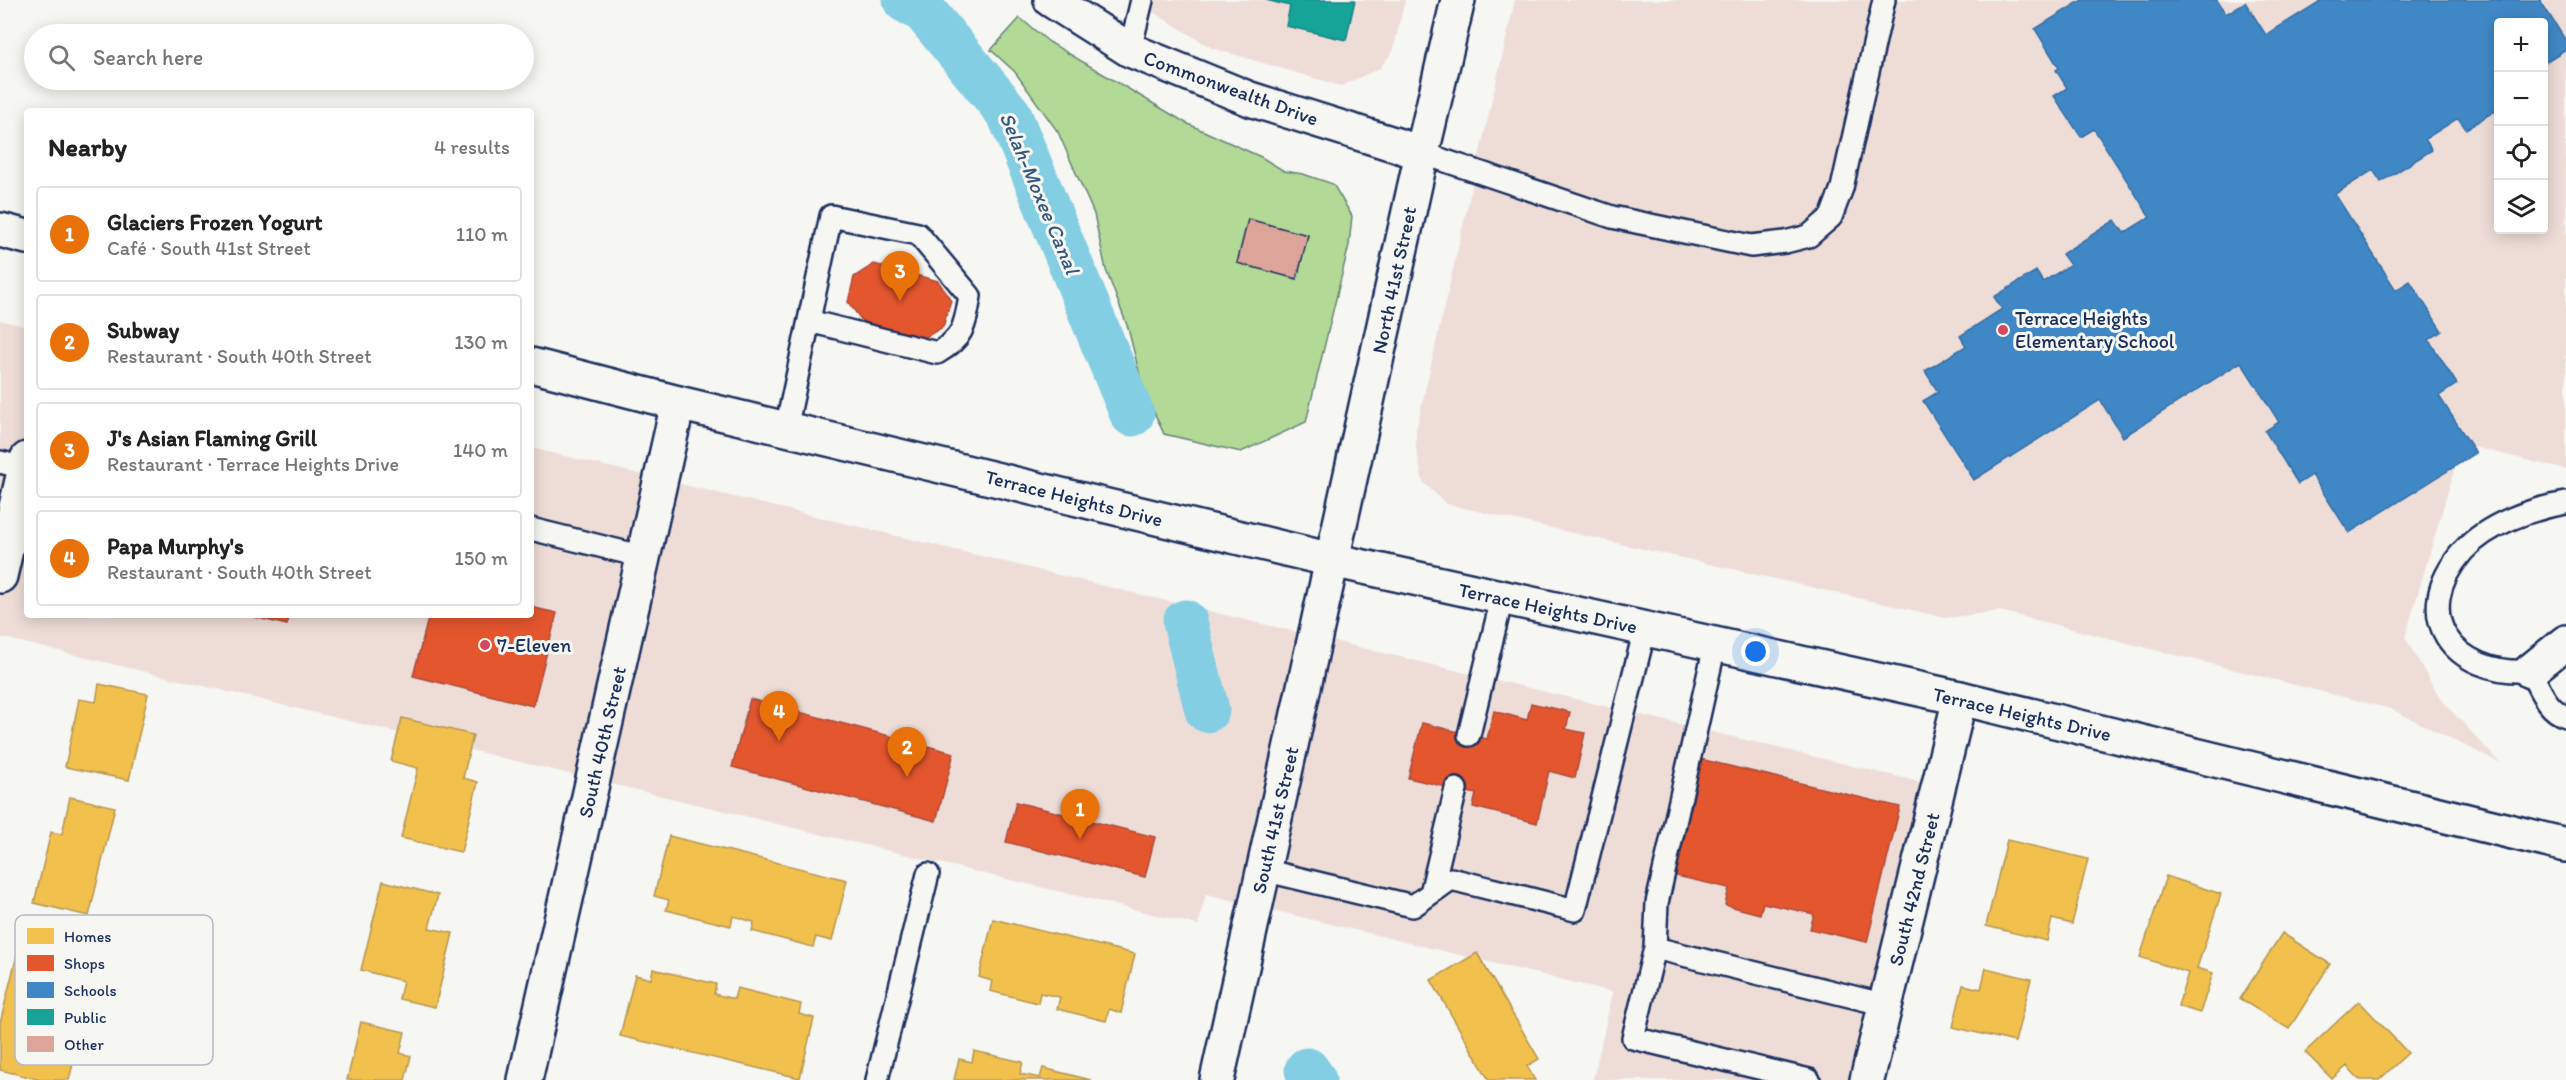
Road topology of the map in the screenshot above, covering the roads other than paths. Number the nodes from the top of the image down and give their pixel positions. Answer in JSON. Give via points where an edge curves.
{"nodes":[{"id":1,"x":1051,"y":0,"type":"edge"},
{"id":2,"x":1142,"y":0,"type":"edge"},
{"id":3,"x":1458,"y":0,"type":"edge"},
{"id":4,"x":1884,"y":0,"type":"edge"},
{"id":5,"x":1130,"y":50,"type":"junction"},
{"id":6,"x":1422,"y":153,"type":"junction"},
{"id":7,"x":0,"y":230,"type":"edge"},
{"id":8,"x":24,"y":236,"type":"edge"},
{"id":9,"x":809,"y":321,"type":"junction"},
{"id":10,"x":534,"y":366,"type":"edge"},
{"id":11,"x":678,"y":403,"type":"junction"},
{"id":12,"x":786,"y":429,"type":"junction"},
{"id":13,"x":17,"y":463,"type":"edge"},
{"id":14,"x":2566,"y":502,"type":"edge"},
{"id":15,"x":534,"y":530,"type":"edge"},
{"id":16,"x":644,"y":557,"type":"junction"},
{"id":17,"x":1332,"y":560,"type":"junction"},
{"id":18,"x":0,"y":576,"type":"edge"},
{"id":19,"x":1502,"y":598,"type":"junction"},
{"id":20,"x":1645,"y":629,"type":"junction"},
{"id":21,"x":2566,"y":642,"type":"edge"},
{"id":22,"x":1715,"y":645,"type":"junction"},
{"id":23,"x":2530,"y":671,"type":"junction"},
{"id":24,"x":1960,"y":698,"type":"junction"},
{"id":25,"x":2566,"y":716,"type":"edge"},
{"id":26,"x":1469,"y":735,"type":"dead end"},
{"id":27,"x":1456,"y":789,"type":"dead end"},
{"id":28,"x":2566,"y":845,"type":"edge"},
{"id":29,"x":1263,"y":870,"type":"junction"},
{"id":30,"x":928,"y":874,"type":"dead end"},
{"id":31,"x":1431,"y":893,"type":"junction"},
{"id":32,"x":1655,"y":948,"type":"junction"},
{"id":33,"x":1886,"y":1005,"type":"junction"},
{"id":34,"x":525,"y":1080,"type":"edge"},
{"id":35,"x":877,"y":1080,"type":"edge"},
{"id":36,"x":1217,"y":1080,"type":"edge"},
{"id":37,"x":1809,"y":1080,"type":"edge"},
{"id":38,"x":1867,"y":1080,"type":"edge"}],
"edges":[{"from":1,"to":5,"type":"street","name":"Commonwealth Drive"},
{"from":2,"to":5,"type":"lane"},
{"from":3,"to":6,"type":"street","name":"North 41st Street"},
{"from":4,"to":6,"type":"lane","via":[[1842,188],[1831,217],[1809,236],[1751,246],[1611,217]]},
{"from":5,"to":6,"type":"street","name":"Commonwealth Drive","via":[[1250,99]]},
{"from":6,"to":17,"type":"street","name":"North 41st Street"},
{"from":7,"to":8,"type":"street"},
{"from":9,"to":9,"type":"lane","via":[[937,353],[954,343],[966,321],[970,296],[918,234],[831,216]]},
{"from":9,"to":12,"type":"lane"},
{"from":10,"to":11,"type":"street","name":"Terrace Heights Drive"},
{"from":11,"to":12,"type":"street","name":"Terrace Heights Drive"},
{"from":11,"to":16,"type":"street","name":"South 40th Street"},
{"from":12,"to":17,"type":"street","name":"Terrace Heights Drive"},
{"from":13,"to":18,"type":"street"},
{"from":14,"to":23,"type":"lane","via":[[2522,515],[2479,537],[2463,552],[2442,589],[2439,623],[2458,651],[2487,668]]},
{"from":15,"to":16,"type":"lane"},
{"from":16,"to":34,"type":"street","name":"South 40th Street"},
{"from":17,"to":19,"type":"street","name":"Terrace Heights Drive"},
{"from":17,"to":29,"type":"street","name":"South 41st Street"},
{"from":19,"to":20,"type":"street","name":"Terrace Heights Drive"},
{"from":19,"to":26,"type":"lane"},
{"from":20,"to":22,"type":"street","name":"Terrace Heights Drive"},
{"from":20,"to":31,"type":"lane","via":[[1575,910],[1451,879]]},
{"from":21,"to":23,"type":"street"},
{"from":22,"to":24,"type":"street","name":"Terrace Heights Drive"},
{"from":22,"to":32,"type":"lane","via":[[1657,903]]},
{"from":23,"to":25,"type":"lane","via":[[2547,702]]},
{"from":24,"to":28,"type":"street","name":"Terrace Heights Drive"},
{"from":24,"to":33,"type":"street","name":"South 42nd Street"},
{"from":27,"to":31,"type":"lane"},
{"from":29,"to":31,"type":"lane","via":[[1413,906]]},
{"from":29,"to":36,"type":"street","name":"South 41st Street"},
{"from":30,"to":35,"type":"lane"},
{"from":32,"to":33,"type":"lane"},
{"from":32,"to":37,"type":"lane","via":[[1633,1038]]},
{"from":33,"to":38,"type":"street","name":"South 42nd Street"}]}
